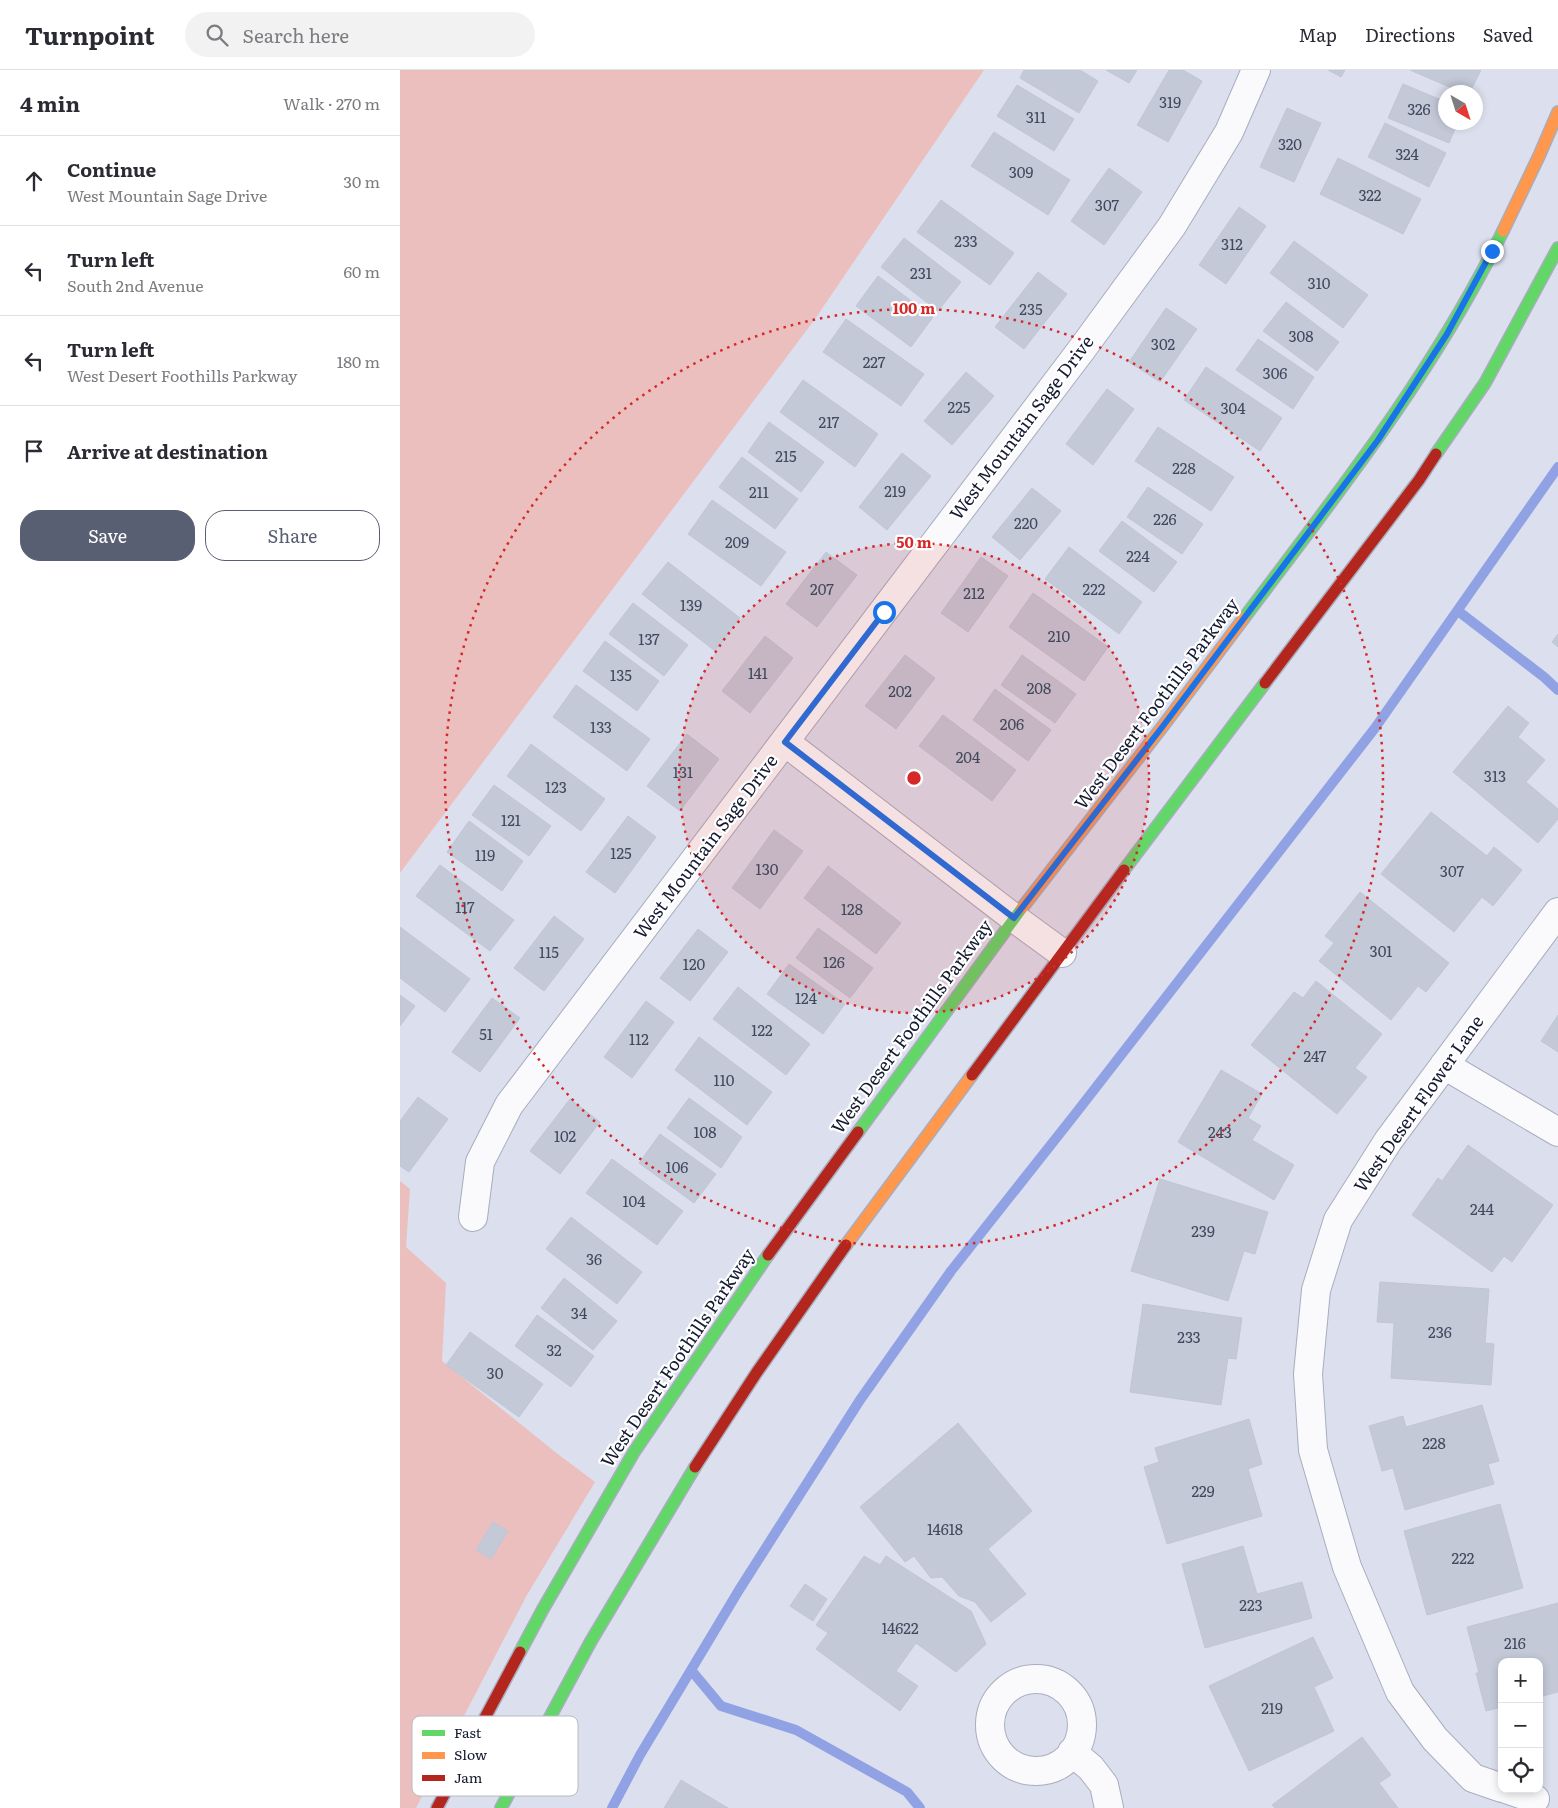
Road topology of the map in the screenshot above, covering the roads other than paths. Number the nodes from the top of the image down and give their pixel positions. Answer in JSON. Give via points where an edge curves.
{"nodes":[{"id":1,"x":1256,"y":70,"type":"edge"},
{"id":2,"x":1558,"y":112,"type":"edge"},
{"id":3,"x":1558,"y":248,"type":"edge"},
{"id":4,"x":785,"y":742,"type":"junction"},
{"id":5,"x":1558,"y":912,"type":"edge"},
{"id":6,"x":1014,"y":918,"type":"junction"},
{"id":7,"x":1062,"y":953,"type":"junction"},
{"id":8,"x":1444,"y":1065,"type":"junction"},
{"id":9,"x":1558,"y":1132,"type":"edge"},
{"id":10,"x":473,"y":1217,"type":"dead end"},
{"id":11,"x":486,"y":1716,"type":"edge"},
{"id":12,"x":551,"y":1716,"type":"edge"},
{"id":13,"x":1072,"y":1752,"type":"dead end"},
{"id":14,"x":1498,"y":1787,"type":"edge"},
{"id":15,"x":1518,"y":1793,"type":"edge"},
{"id":16,"x":443,"y":1796,"type":"edge"},
{"id":17,"x":508,"y":1796,"type":"edge"},
{"id":18,"x":1535,"y":1799,"type":"dead end"},
{"id":19,"x":437,"y":1808,"type":"edge"},
{"id":20,"x":501,"y":1808,"type":"edge"},
{"id":21,"x":1109,"y":1808,"type":"edge"}],
"edges":[{"from":1,"to":4,"type":"street","name":"West Mountain Sage Drive","via":[[1229,132],[1172,226]]},
{"from":2,"to":6,"type":"street","name":"West Desert Foothills Parkway","via":[[1461,309],[1378,440]]},
{"from":3,"to":7,"type":"street","via":[[1485,383],[1418,480]]},
{"from":4,"to":6,"type":"street"},
{"from":4,"to":10,"type":"street","name":"West Mountain Sage Drive","via":[[509,1105],[480,1162]]},
{"from":5,"to":8,"type":"street","name":"West Desert Flower Lane"},
{"from":6,"to":7,"type":"street"},
{"from":6,"to":11,"type":"street","name":"West Desert Foothills Parkway","via":[[788,1228],[634,1452],[543,1609]]},
{"from":7,"to":12,"type":"street","via":[[834,1260],[757,1372],[684,1484]]},
{"from":8,"to":9,"type":"street"},
{"from":8,"to":14,"type":"street","name":"West Desert Flower Lane","via":[[1388,1141],[1338,1220],[1316,1290],[1308,1374],[1313,1450],[1347,1567],[1400,1692],[1435,1739],[1473,1778]]},
{"from":13,"to":21,"type":"street","via":[[1104,1784]]},
{"from":15,"to":18,"type":"street"},
{"from":16,"to":19,"type":"street","name":"West Desert Foothills Parkway"},
{"from":17,"to":20,"type":"street"}]}
